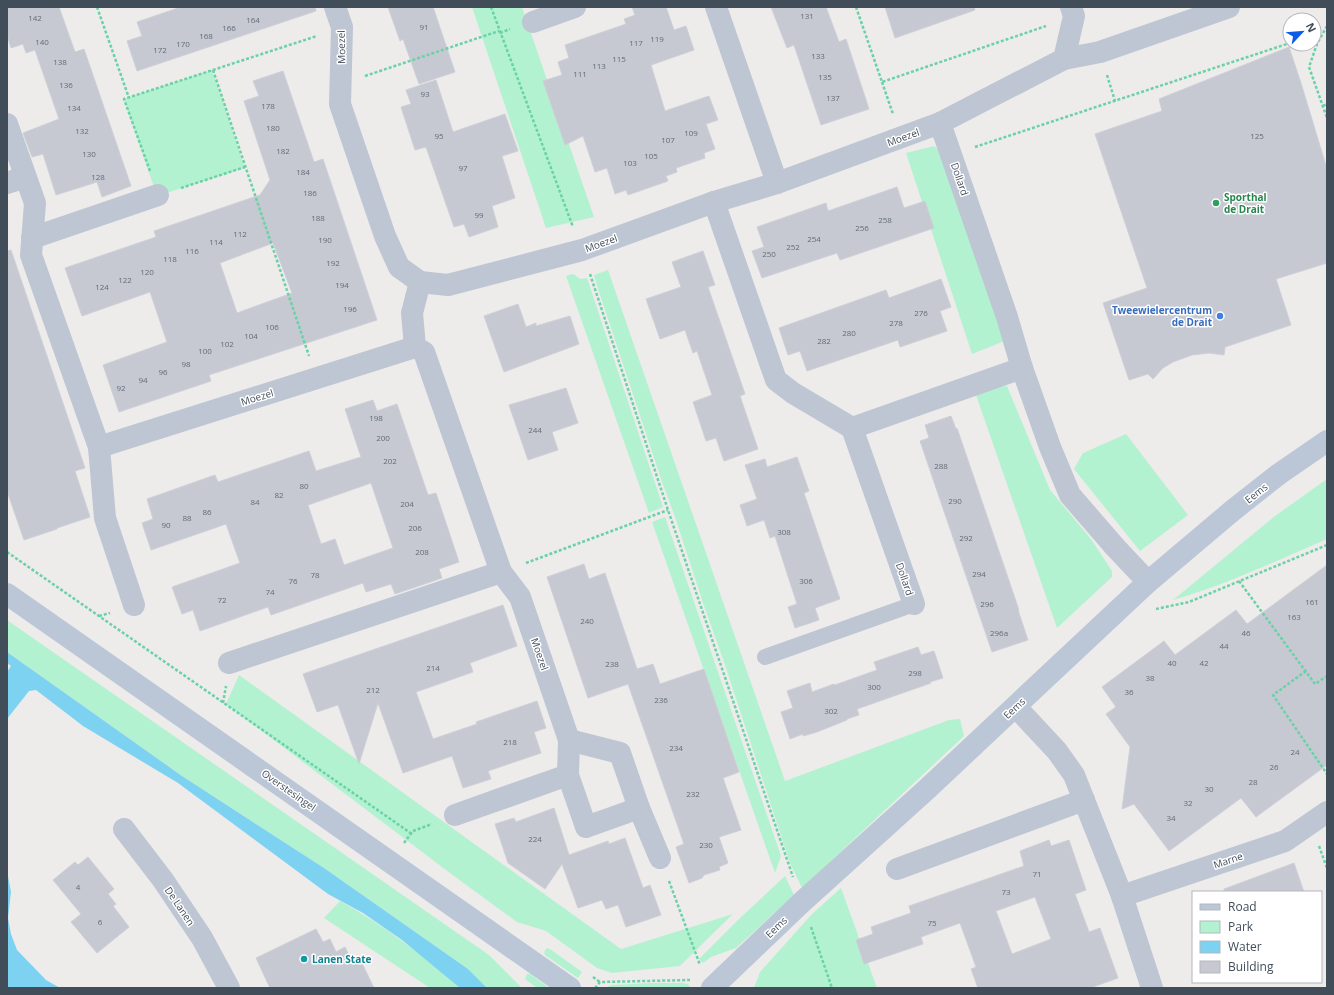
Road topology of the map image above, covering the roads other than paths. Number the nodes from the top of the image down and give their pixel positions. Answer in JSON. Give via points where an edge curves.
{"nodes":[{"id":1,"x":335,"y":7,"type":"edge"},
{"id":2,"x":575,"y":7,"type":"edge"},
{"id":3,"x":716,"y":7,"type":"edge"},
{"id":4,"x":1230,"y":7,"type":"edge"},
{"id":5,"x":1072,"y":12,"type":"edge"},
{"id":6,"x":533,"y":22,"type":"dead end"},
{"id":7,"x":1064,"y":59,"type":"junction"},
{"id":8,"x":940,"y":123,"type":"junction"},
{"id":9,"x":7,"y":124,"type":"edge"},
{"id":10,"x":16,"y":180,"type":"edge"},
{"id":11,"x":777,"y":183,"type":"junction"},
{"id":12,"x":158,"y":195,"type":"road end"},
{"id":13,"x":714,"y":202,"type":"junction"},
{"id":14,"x":32,"y":238,"type":"junction"},
{"id":15,"x":420,"y":282,"type":"junction"},
{"id":16,"x":415,"y":347,"type":"junction"},
{"id":17,"x":1022,"y":368,"type":"junction"},
{"id":18,"x":852,"y":428,"type":"junction"},
{"id":19,"x":1327,"y":441,"type":"edge"},
{"id":20,"x":99,"y":447,"type":"junction"},
{"id":21,"x":501,"y":572,"type":"junction"},
{"id":22,"x":1148,"y":582,"type":"junction"},
{"id":23,"x":7,"y":594,"type":"edge"},
{"id":24,"x":914,"y":604,"type":"joint"},
{"id":25,"x":134,"y":605,"type":"dead end"},
{"id":26,"x":765,"y":657,"type":"dead end"},
{"id":27,"x":229,"y":664,"type":"dead end"},
{"id":28,"x":1016,"y":707,"type":"junction"},
{"id":29,"x":570,"y":740,"type":"junction"},
{"id":30,"x":568,"y":775,"type":"junction"},
{"id":31,"x":1084,"y":800,"type":"junction"},
{"id":32,"x":639,"y":808,"type":"junction"},
{"id":33,"x":1327,"y":812,"type":"edge"},
{"id":34,"x":455,"y":815,"type":"road end"},
{"id":35,"x":124,"y":829,"type":"dead end"},
{"id":36,"x":660,"y":858,"type":"road end"},
{"id":37,"x":897,"y":869,"type":"dead end"},
{"id":38,"x":1122,"y":896,"type":"junction"},
{"id":39,"x":707,"y":980,"type":"edge"},
{"id":40,"x":229,"y":988,"type":"edge"},
{"id":41,"x":570,"y":988,"type":"edge"},
{"id":42,"x":1152,"y":988,"type":"edge"}],
"edges":[{"from":1,"to":15,"type":"street","name":"Moezel","via":[[342,27],[340,104],[385,236],[399,267]]},
{"from":2,"to":6,"type":"street"},
{"from":3,"to":11,"type":"street"},
{"from":4,"to":7,"type":"street","via":[[1100,52]]},
{"from":5,"to":7,"type":"street"},
{"from":7,"to":8,"type":"street"},
{"from":8,"to":11,"type":"street","name":"Moezel"},
{"from":8,"to":17,"type":"street","name":"Dollard"},
{"from":9,"to":10,"type":"street"},
{"from":10,"to":14,"type":"street","via":[[35,203]]},
{"from":11,"to":13,"type":"street","name":"Moezel"},
{"from":12,"to":14,"type":"street"},
{"from":13,"to":15,"type":"street","name":"Moezel","via":[[582,250],[448,285]]},
{"from":13,"to":18,"type":"street","via":[[776,380]]},
{"from":14,"to":20,"type":"street","via":[[31,255]]},
{"from":15,"to":16,"type":"street","via":[[412,313]]},
{"from":16,"to":20,"type":"street","name":"Moezel"},
{"from":16,"to":21,"type":"street","name":"Moezel","via":[[424,352]]},
{"from":17,"to":18,"type":"street"},
{"from":17,"to":22,"type":"street","name":"Dollard","via":[[1070,495]]},
{"from":18,"to":24,"type":"street","name":"Dollard"},
{"from":19,"to":22,"type":"street","name":"Eems","via":[[1232,511]]},
{"from":20,"to":25,"type":"street","via":[[105,518]]},
{"from":21,"to":27,"type":"street"},
{"from":21,"to":29,"type":"street","name":"Moezel","via":[[520,597]]},
{"from":22,"to":28,"type":"street","name":"Eems"},
{"from":23,"to":41,"type":"street","name":"Overstesingel"},
{"from":24,"to":26,"type":"lane","name":"Dollard"},
{"from":28,"to":31,"type":"street","via":[[1057,751],[1074,775]]},
{"from":28,"to":39,"type":"street","name":"Eems","via":[[802,902]]},
{"from":29,"to":30,"type":"street","name":"Moezel"},
{"from":29,"to":32,"type":"street","via":[[620,753]]},
{"from":30,"to":32,"type":"street","name":"Moezel","via":[[586,827]]},
{"from":30,"to":34,"type":"street"},
{"from":31,"to":37,"type":"street"},
{"from":31,"to":38,"type":"street"},
{"from":32,"to":36,"type":"street"},
{"from":33,"to":38,"type":"street","name":"Marne","via":[[1285,841]]},
{"from":35,"to":40,"type":"street","name":"De Lanen","via":[[163,880],[202,938]]},
{"from":38,"to":42,"type":"street"}]}
